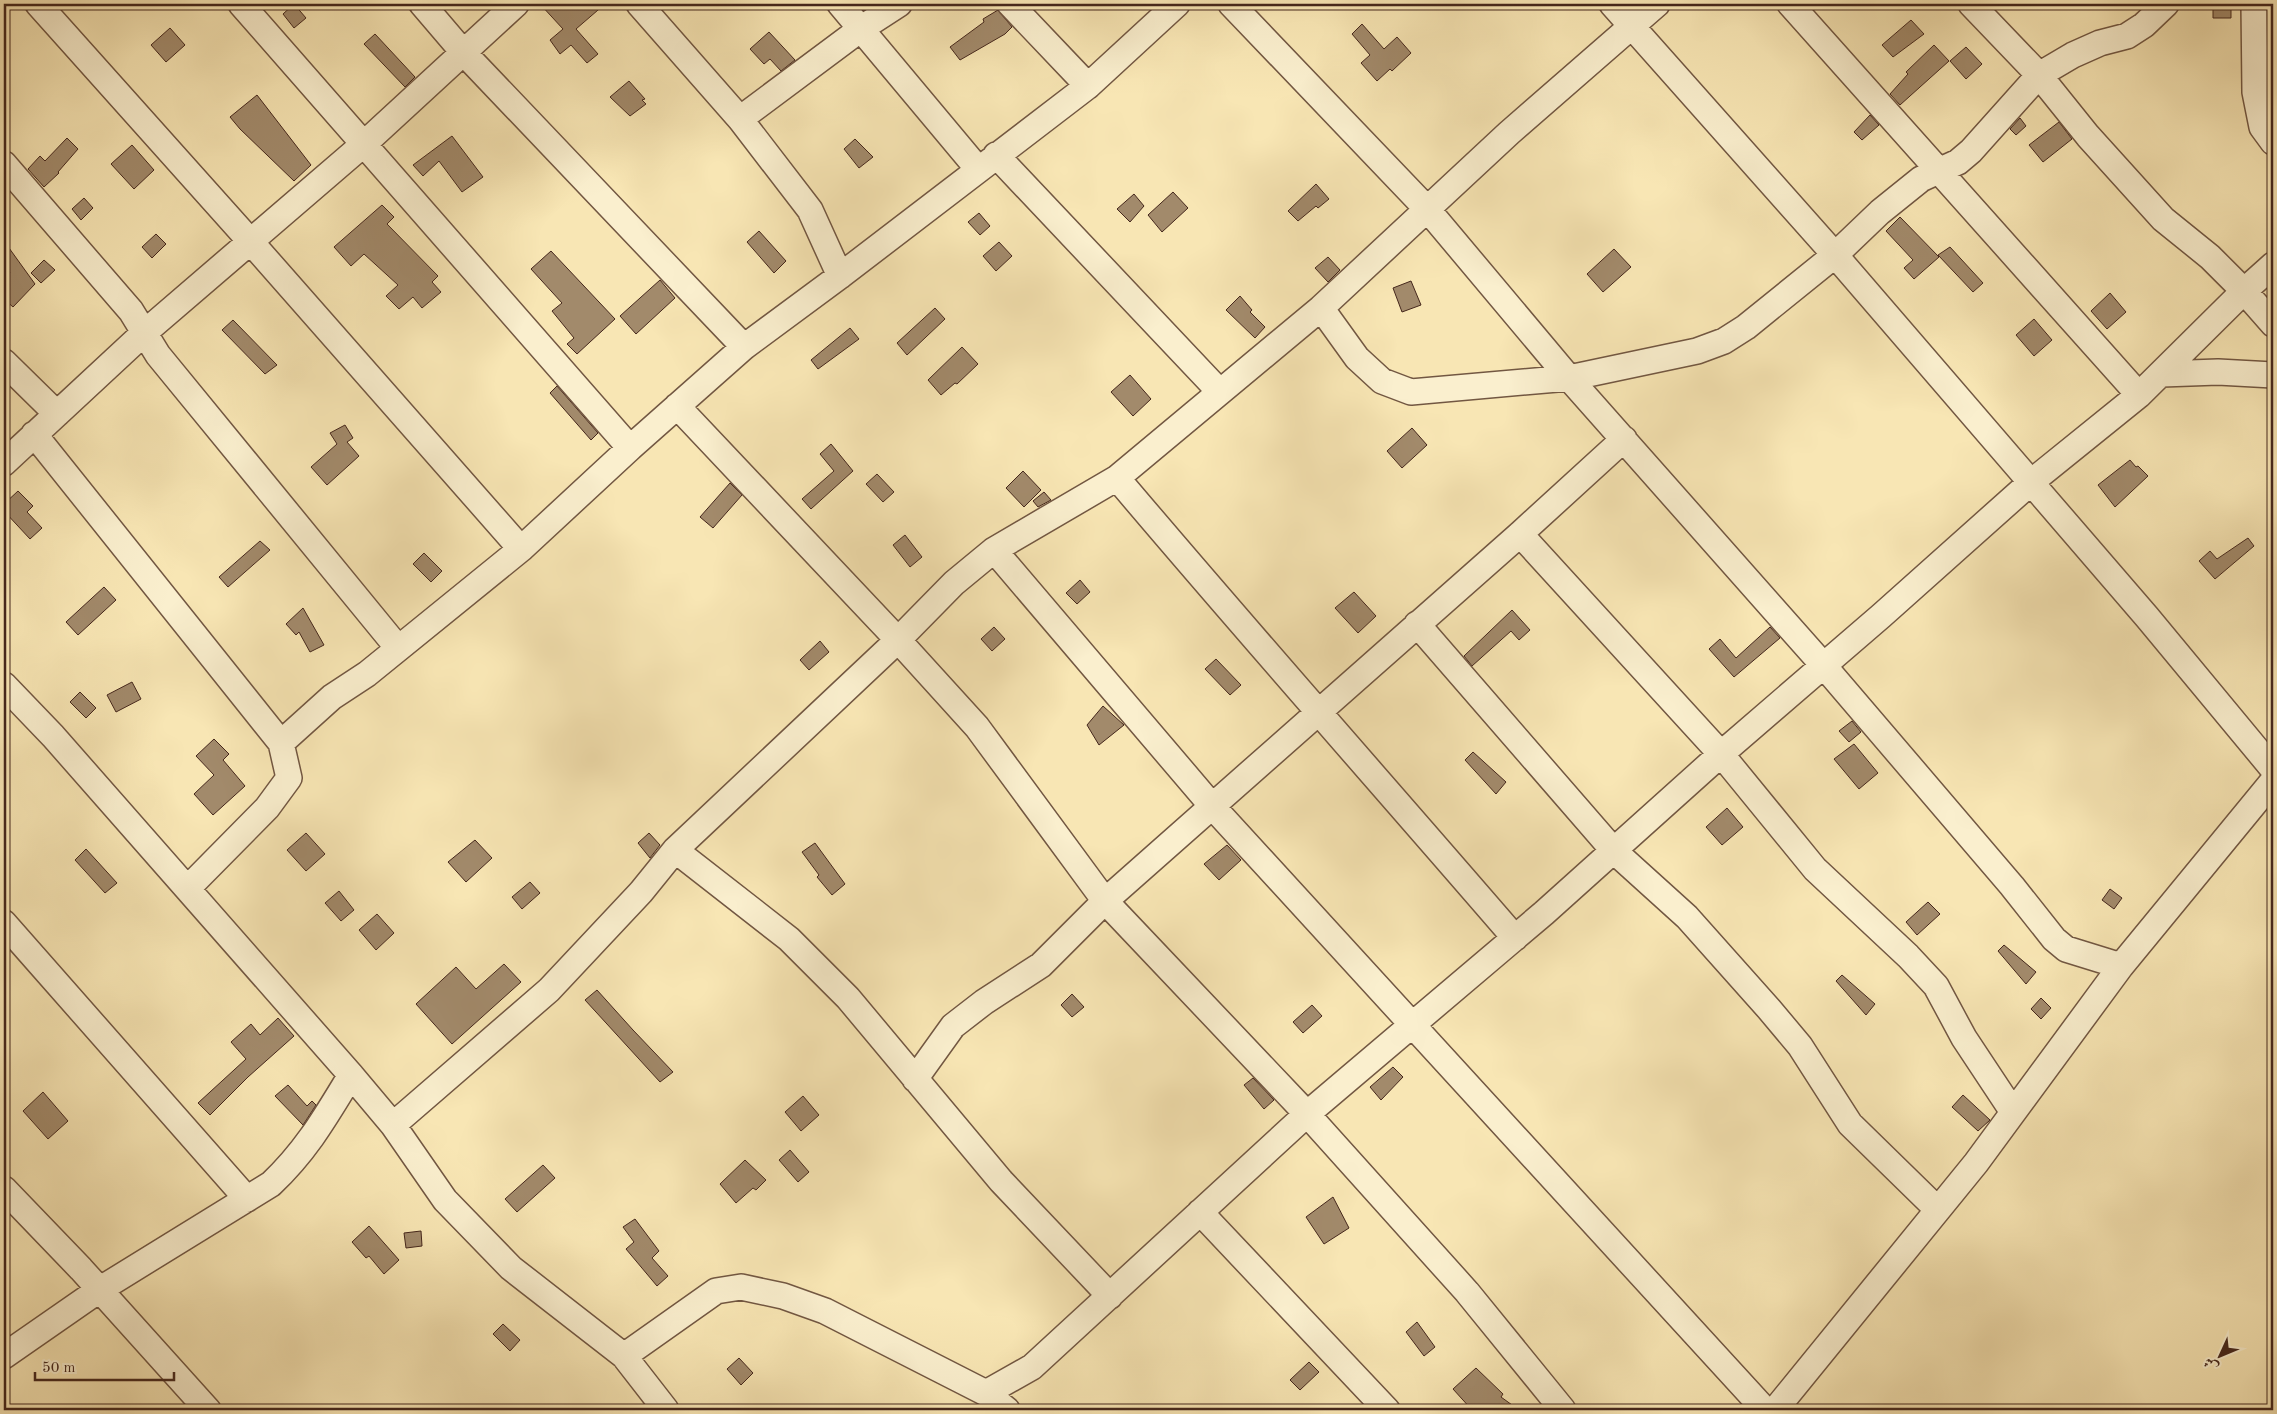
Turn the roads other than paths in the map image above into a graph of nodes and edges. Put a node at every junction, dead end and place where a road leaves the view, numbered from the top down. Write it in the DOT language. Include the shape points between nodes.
graph roads {
  1 [pos="38,4"];
  2 [pos="241,4"];
  3 [pos="422,4"];
  4 [pos="516,4"];
  5 [pos="639,4"];
  6 [pos="840,4"];
  7 [pos="899,4"];
  8 [pos="1010,4"];
  9 [pos="1176,4"];
  10 [pos="1231,4"];
  11 [pos="1612,4"];
  12 [pos="1657,4"];
  13 [pos="1790,4"];
  14 [pos="1971,4"];
  15 [pos="2166,4"];
  16 [pos="2254,4"];
  17 [pos="2144,14"];
  18 [pos="1631,26"];
  19 [pos="862,28"];
  20 [pos="463,52"];
  21 [pos="2039,75"];
  22 [pos="1088,86"];
  23 [pos="740,119"];
  24 [pos="2273,142"];
  25 [pos="365,143"];
  26 [pos="987,162"];
  27 [pos="4,164"];
  28 [pos="1938,172"];
  29 [pos="1428,210"];
  30 [pos="250,241"];
  31 [pos="1835,255"];
  32 [pos="2273,265"];
  33 [pos="840,276"];
  34 [pos="2244,290"];
  35 [pos="1321,308"];
  36 [pos="2273,324"];
  37 [pos="144,333"];
  38 [pos="744,347"];
  39 [pos="4,362"];
  40 [pos="2162,374"];
  41 [pos="2273,375"];
  42 [pos="1569,378"];
  43 [pos="1220,392"];
  44 [pos="2139,395"];
  45 [pos="677,406"];
  46 [pos="57,414"];
  47 [pos="34,434"];
  48 [pos="1624,439"];
  49 [pos="630,448"];
  50 [pos="4,463"];
  51 [pos="1117,478"];
  52 [pos="2030,483"];
  53 [pos="1520,534"];
  54 [pos="521,549"];
  55 [pos="994,550"];
  56 [pos="1417,624"];
  57 [pos="898,640"];
  58 [pos="398,648"];
  59 [pos="1824,666"];
  60 [pos="4,685"];
  61 [pos="1318,710"];
  62 [pos="281,743"];
  63 [pos="1721,754"];
  64 [pos="2273,769"];
  65 [pos="2273,781"];
  66 [pos="1212,806"];
  67 [pos="675,850"];
  68 [pos="1614,851"];
  69 [pos="188,888"];
  70 [pos="1105,901"];
  71 [pos="4,923"];
  72 [pos="1515,938"];
  73 [pos="2121,966"];
  74 [pos="1414,1024"];
  75 [pos="351,1075"];
  76 [pos="915,1079"];
  77 [pos="2013,1112"];
  78 [pos="1307,1114"];
  79 [pos="394,1125"];
  80 [pos="4,1189"];
  81 [pos="247,1200"];
  82 [pos="1937,1209"];
  83 [pos="1200,1212"];
  84 [pos="99,1290"];
  85 [pos="1110,1296"];
  86 [pos="4,1356"];
  87 [pos="624,1356"];
  88 [pos="986,1393"];
  89 [pos="208,1410"];
  90 [pos="666,1410"];
  91 [pos="1007,1410"];
  92 [pos="1387,1410"];
  93 [pos="1563,1410"];
  94 [pos="1765,1410"];
  95 [pos="1775,1410"];
  1 -- 30 [label="street"];
  2 -- 25 [label="street"];
  3 -- 20 [label="street"];
  4 -- 20 [label="street"];
  5 -- 23 [label="street"];
  6 -- 19 [label="street"];
  7 -- 19 [label="street"];
  8 -- 22 [label="street"];
  9 -- 22 [label="street"];
  10 -- 29 [label="street"];
  11 -- 18 [label="street"];
  12 -- 18 [label="street"];
  13 -- 28 [label="street"];
  14 -- 21 [label="street"];
  15 -- 17 [label="street"];
  16 -- 24 [label="street" via="2255,92 2262,127"];
  17 -- 21 [label="street" via="2127,36 2100,42"];
  18 -- 29 [label="street" via="1509,133"];
  18 -- 31 [label="street"];
  19 -- 23 [label="street"];
  19 -- 26 [label="street"];
  20 -- 25 [label="street"];
  20 -- 38 [label="street"];
  21 -- 28 [label="street" via="1970,151 1958,162"];
  21 -- 34 [label="street" via="2088,136 2163,219"];
  22 -- 26 [label="street"];
  23 -- 33 [label="street" via="810,210"];
  25 -- 30 [label="street"];
  25 -- 49 [label="street"];
  26 -- 33 [label="street"];
  26 -- 43 [label="street"];
  27 -- 37 [label="street" via="131,312"];
  28 -- 31 [label="street" via="1921,179 1880,212"];
  28 -- 44 [label="street"];
  29 -- 35 [label="street"];
  29 -- 42 [label="street"];
  30 -- 37 [label="street"];
  30 -- 54 [label="street"];
  31 -- 42 [label="street" via="1724,341 1697,351"];
  31 -- 52 [label="street"];
  32 -- 34 [label="street"];
  33 -- 38 [label="street"];
  34 -- 36 [label="street"];
  34 -- 40 [label="street"];
  35 -- 42 [label="street" via="1357,358 1382,381 1410,392"];
  35 -- 43 [label="street"];
  37 -- 46 [label="street"];
  37 -- 58 [label="street" via="164,363"];
  38 -- 45 [label="street"];
  39 -- 46 [label="street"];
  40 -- 41 [label="street" via="2218,372"];
  40 -- 44 [label="street"];
  42 -- 48 [label="street"];
  43 -- 51 [label="street"];
  44 -- 52 [label="street"];
  45 -- 49 [label="street"];
  45 -- 57 [label="street"];
  46 -- 47 [label="street"];
  47 -- 50 [label="street"];
  47 -- 62 [label="street"];
  48 -- 53 [label="street"];
  48 -- 59 [label="street"];
  49 -- 54 [label="street"];
  51 -- 55 [label="street"];
  51 -- 61 [label="street" via="1244,629"];
  52 -- 59 [label="street"];
  52 -- 64 [label="street"];
  53 -- 56 [label="street"];
  53 -- 63 [label="street"];
  54 -- 58 [label="street"];
  55 -- 57 [label="street" via="954,583"];
  55 -- 66 [label="street"];
  56 -- 61 [label="street"];
  56 -- 68 [label="street"];
  57 -- 67 [label="street"];
  57 -- 70 [label="street" via="977,728"];
  58 -- 62 [label="street" via="367,674 332,696"];
  59 -- 63 [label="street"];
  59 -- 73 [label="street" via="2012,886 2054,940 2066,949"];
  60 -- 69 [label="street" via="54,736"];
  61 -- 66 [label="street"];
  61 -- 72 [label="street"];
  62 -- 69 [label="street" via="288,778 268,808"];
  63 -- 68 [label="street"];
  63 -- 77 [label="street" via="1815,869 1936,986 1964,1038"];
  65 -- 73 [label="street"];
  66 -- 70 [label="street"];
  66 -- 74 [label="street"];
  67 -- 76 [label="street" via="789,940 848,998"];
  67 -- 79 [label="street" via="549,990"];
  68 -- 72 [label="street"];
  68 -- 82 [label="street" via="1687,917 1800,1046 1850,1124"];
  69 -- 75 [label="street"];
  70 -- 76 [label="street" via="1041,965 953,1026"];
  70 -- 78 [label="street"];
  71 -- 81 [label="street"];
  72 -- 74 [label="street"];
  73 -- 77 [label="street"];
  74 -- 78 [label="street"];
  74 -- 94 [label="street"];
  75 -- 79 [label="street"];
  75 -- 81 [label="street" via="295,1162 272,1184"];
  76 -- 85 [label="street" via="1000,1181"];
  77 -- 82 [label="street"];
  78 -- 83 [label="street"];
  78 -- 93 [label="street" via="1467,1292"];
  79 -- 87 [label="street" via="446,1200 511,1268"];
  80 -- 84 [label="street"];
  81 -- 84 [label="street"];
  82 -- 95 [label="street"];
  83 -- 85 [label="street"];
  83 -- 92 [label="street"];
  84 -- 86 [label="street"];
  84 -- 89 [label="street"];
  85 -- 88 [label="street" via="1032,1366"];
  87 -- 88 [label="street" via="716,1291 741,1287 783,1296 825,1311"];
  87 -- 90 [label="street"];
  88 -- 91 [label="street"];
}
